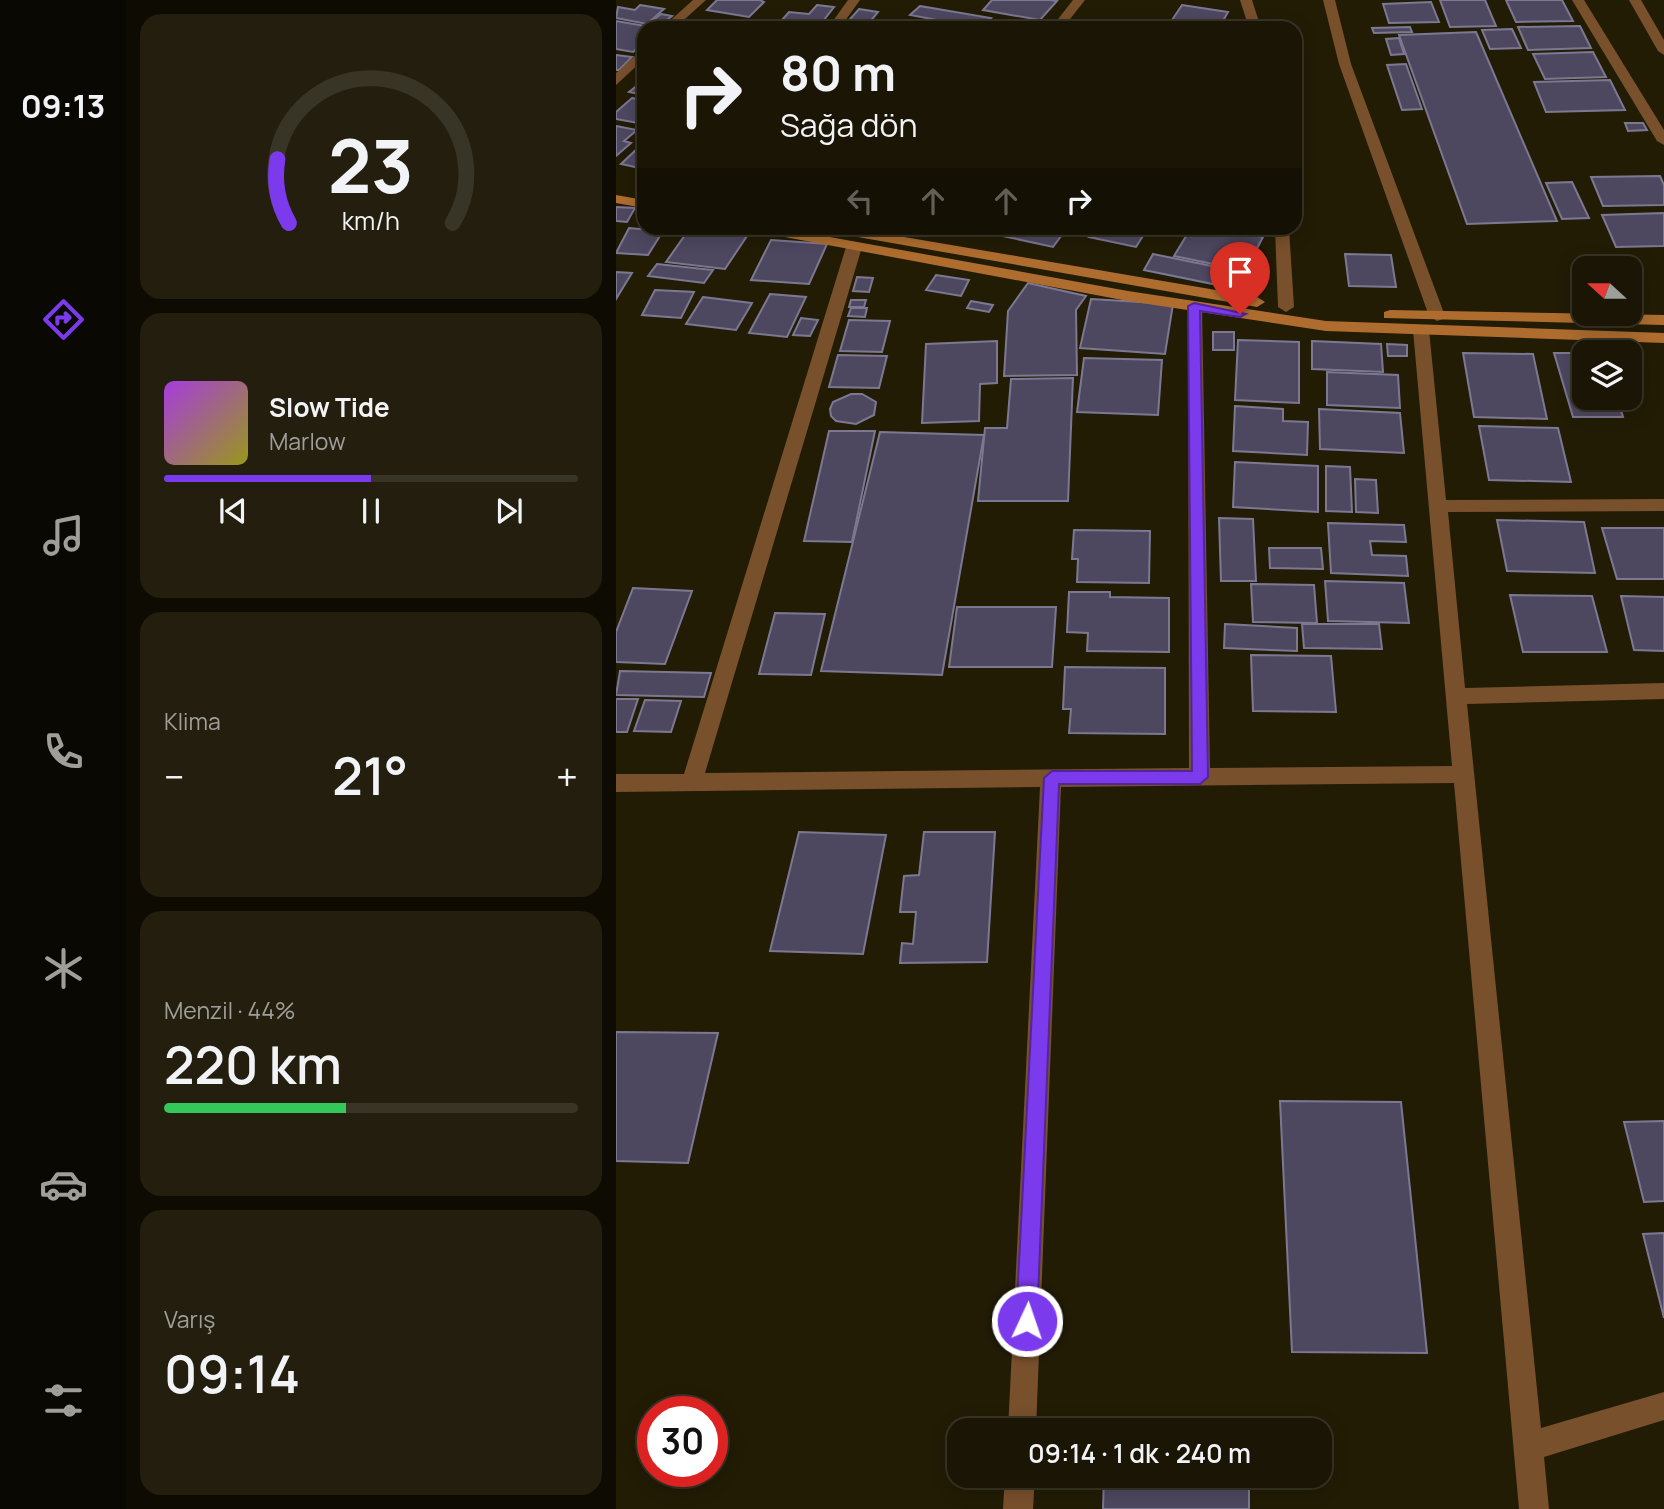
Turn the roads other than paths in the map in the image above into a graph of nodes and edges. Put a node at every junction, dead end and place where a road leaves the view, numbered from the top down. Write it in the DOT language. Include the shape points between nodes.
graph roads {
  1 [pos="700,0"];
  2 [pos="854,0"];
  3 [pos="1079,0"];
  4 [pos="1247,0"];
  5 [pos="1329,0"];
  6 [pos="1578,0"];
  7 [pos="1635,0"];
  8 [pos="676,21"];
  9 [pos="839,21"];
  10 [pos="1062,21"];
  11 [pos="1253,21"];
  12 [pos="1664,51"];
  13 [pos="637,59"];
  14 [pos="616,81"];
  15 [pos="1664,141"];
  16 [pos="616,189"];
  17 [pos="637,193"];
  18 [pos="616,199"];
  19 [pos="637,203"];
  20 [pos="793,235"];
  21 [pos="906,235"];
  22 [pos="1282,235"];
  23 [pos="854,247"];
  24 [pos="1194,306"];
  25 [pos="1286,307"];
  26 [pos="1437,316"];
  27 [pos="1664,320"];
  28 [pos="1421,330"];
  29 [pos="1664,338"];
  30 [pos="1664,505"];
  31 [pos="1437,506"];
  32 [pos="1664,691"];
  33 [pos="1454,696"];
  34 [pos="1461,774"];
  35 [pos="1200,777"];
  36 [pos="1052,778"];
  37 [pos="692,781"];
  38 [pos="616,783"];
  39 [pos="1664,1406"];
  40 [pos="1023,1418"];
  41 [pos="1527,1447"];
  42 [pos="1019,1488"];
  43 [pos="1018,1509"];
  44 [pos="1534,1509"];
  1 -- 8 [label="street"];
  2 -- 9 [label="street"];
  3 -- 10 [label="street"];
  4 -- 11 [label="street"];
  5 -- 26 [label="street" via="1345,64"];
  6 -- 15 [label="street"];
  7 -- 12 [label="street"];
  13 -- 14 [label="street"];
  16 -- 17 [label="street"];
  18 -- 19 [label="street"];
  20 -- 23 [label="street"];
  21 -- 25 [label="street"];
  22 -- 25 [label="street"];
  23 -- 24 [label="street"];
  23 -- 37 [label="street"];
  24 -- 28 [label="street" via="1326,327"];
  24 -- 35 [label="street"];
  25 -- 26 [label="street"];
  26 -- 27 [label="street"];
  28 -- 29 [label="street"];
  28 -- 31 [label="street"];
  30 -- 31 [label="street"];
  31 -- 33 [label="street"];
  32 -- 33 [label="street"];
  33 -- 34 [label="street"];
  34 -- 35 [label="street"];
  34 -- 41 [label="street"];
  35 -- 36 [label="street"];
  36 -- 37 [label="street"];
  36 -- 40 [label="street"];
  37 -- 38 [label="street"];
  39 -- 41 [label="street"];
  41 -- 44 [label="street"];
  42 -- 43 [label="street"];
}
